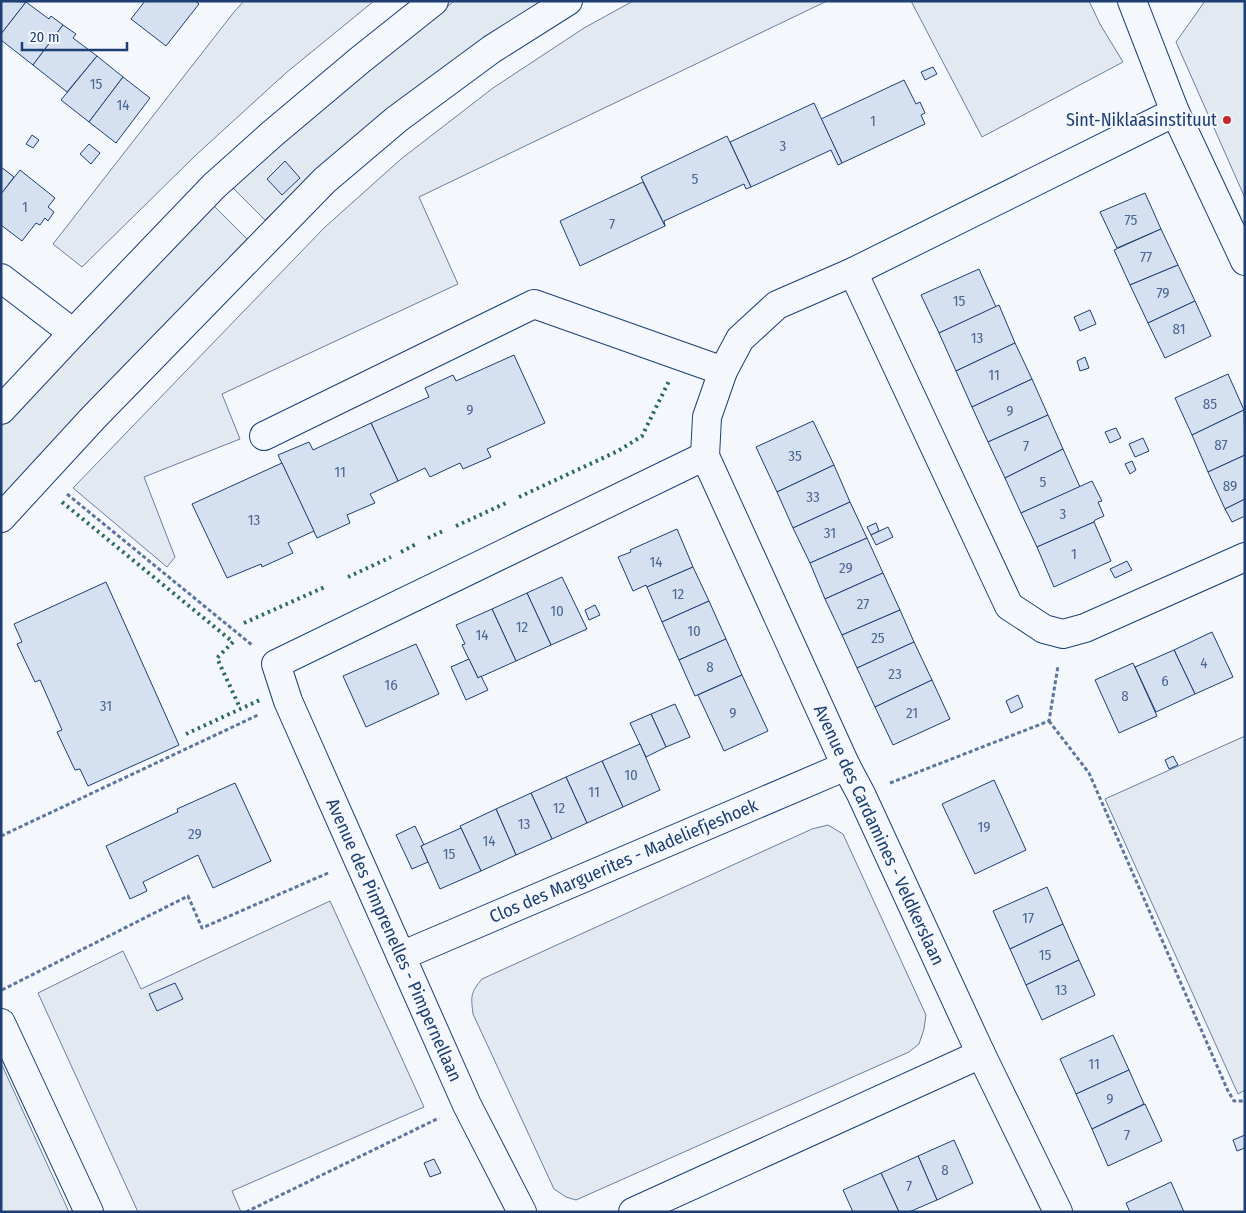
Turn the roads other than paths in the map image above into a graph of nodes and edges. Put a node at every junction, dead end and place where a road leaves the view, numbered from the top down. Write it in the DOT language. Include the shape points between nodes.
graph roads {
  1 [pos="434,1"];
  2 [pos="568,1"];
  3 [pos="1132,1"];
  4 [pos="1175,112"];
  5 [pos="1245,261"];
  6 [pos="853,272"];
  7 [pos="1,278"];
  8 [pos="73,333"];
  9 [pos="722,371"];
  10 [pos="1,410"];
  11 [pos="264,436"];
  12 [pos="705,456"];
  13 [pos="1,518"];
  14 [pos="1245,557"];
  15 [pos="846,766"];
  16 [pos="401,956"];
  17 [pos="1,1023"];
  18 [pos="981,1054"];
  19 [pos="89,1212"];
  20 [pos="522,1212"];
  21 [pos="633,1212"];
  22 [pos="1058,1212"];
  1 -- 8 [label="street" via="214,186"];
  2 -- 13 [label="street" via="484,54 325,180"];
  3 -- 4 [label="street"];
  4 -- 5 [label="street"];
  4 -- 6 [label="street"];
  6 -- 9 [label="street" via="776,305 740,339"];
  6 -- 14 [label="street" via="1009,606 1044,629 1063,634 1085,628"];
  7 -- 8 [label="street"];
  8 -- 10 [label="street"];
  9 -- 11 [label="street" via="534,304"];
  9 -- 12 [label="street" via="707,417"];
  12 -- 15 [label="street, Avenue des Cardamines - Veldkerslaan"];
  12 -- 16 [label="street, Avenue des Pimprenelles - Pimpernellaan" via="276,664 288,700"];
  15 -- 16 [label="street, Clos des Marguerites - Madeliefjeshoek"];
  15 -- 18 [label="street, Avenue des Cardamines - Veldkerslaan"];
  16 -- 20 [label="street, Avenue des Pimprenelles - Pimpernellaan" via="467,1105"];
  17 -- 19 [label="street"];
  18 -- 21 [label="street"];
  18 -- 22 [label="street, Avenue des Cardamines - Veldkerslaan"];
}
